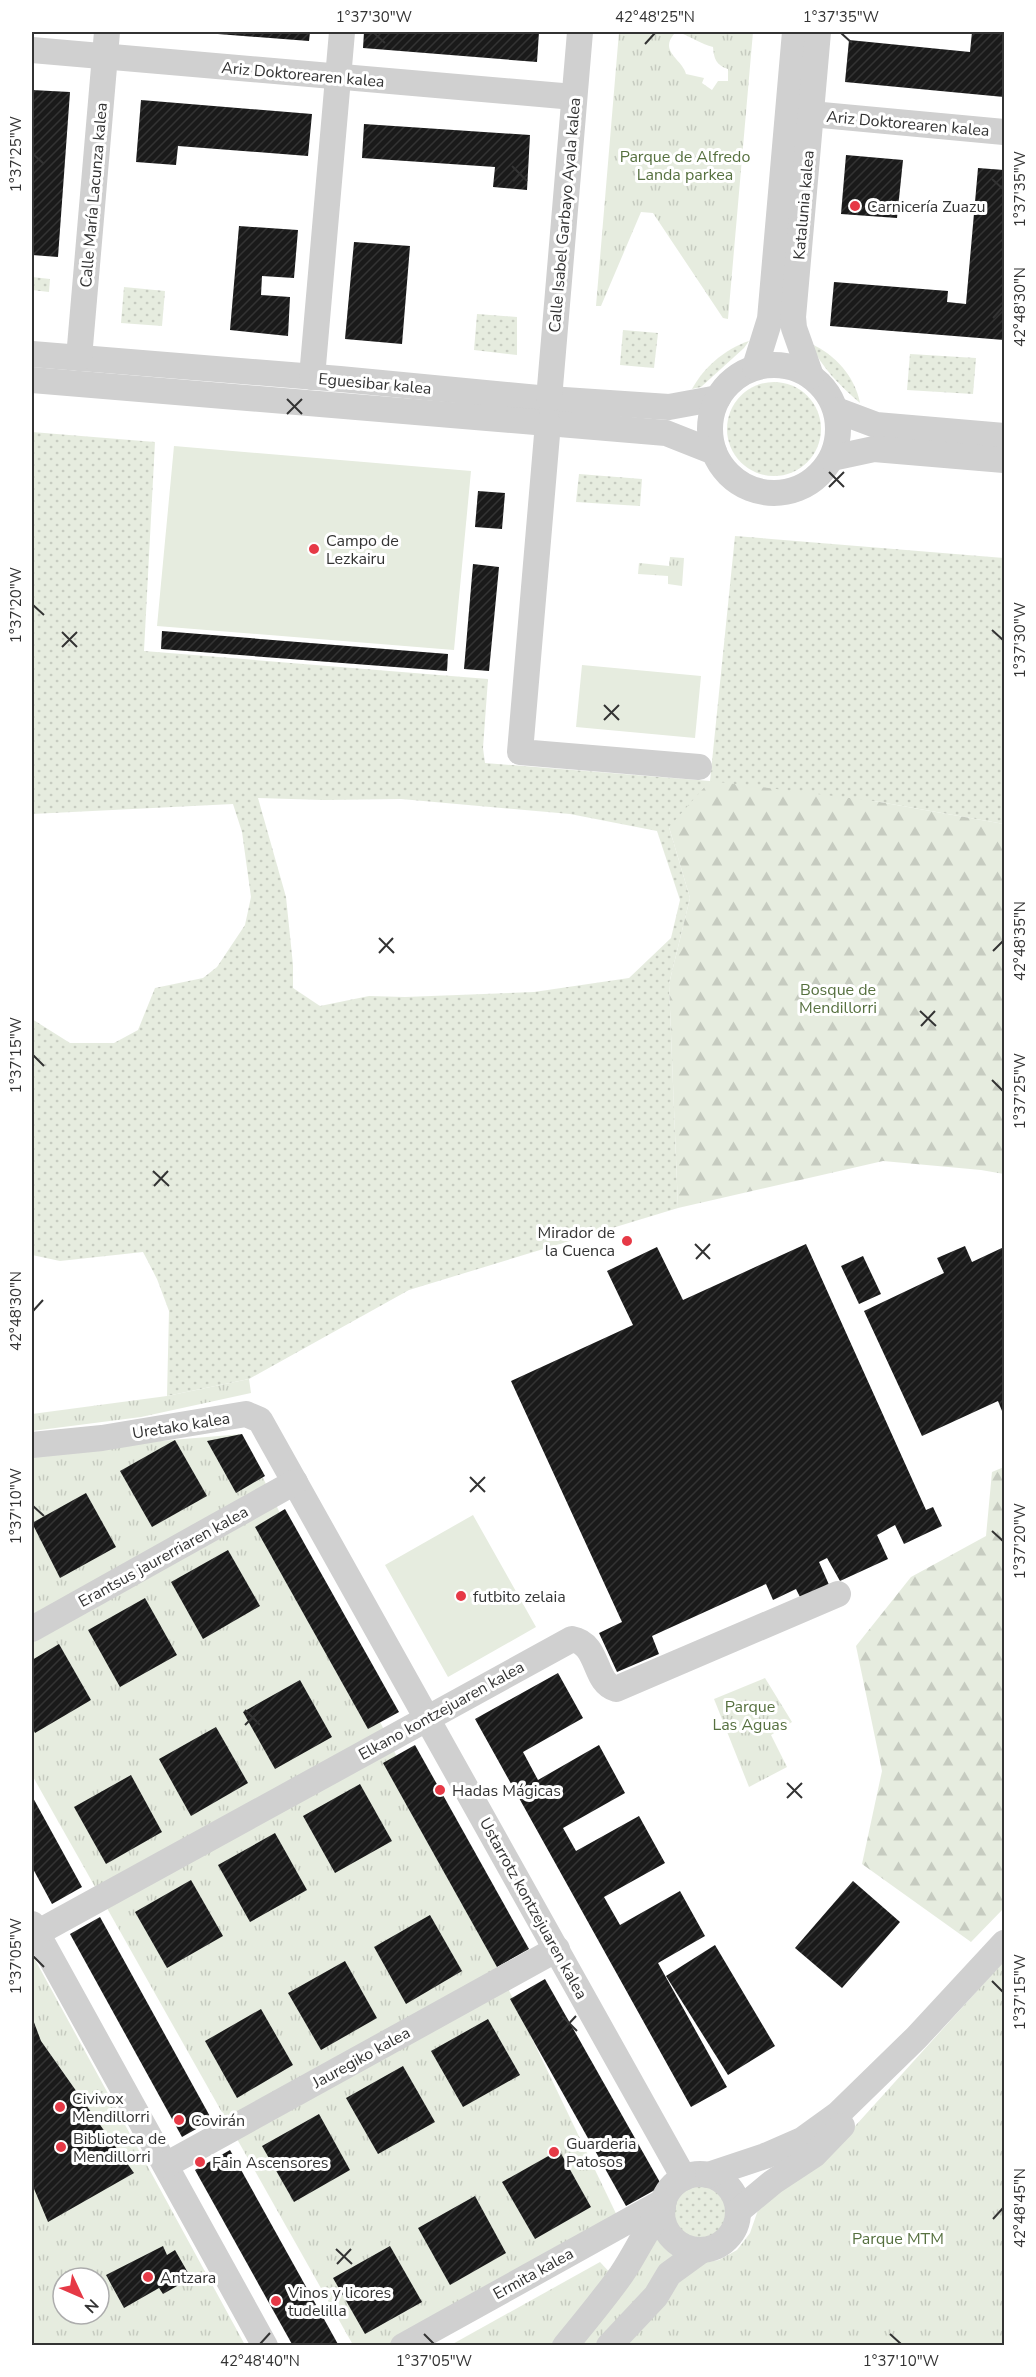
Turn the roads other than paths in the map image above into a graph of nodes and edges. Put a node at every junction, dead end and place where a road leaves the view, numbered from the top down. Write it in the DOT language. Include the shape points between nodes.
graph roads {
  1 [pos="342,32"];
  2 [pos="580,32"];
  3 [pos="795,32"];
  4 [pos="818,32"];
  5 [pos="106,44"];
  6 [pos="32,50"];
  7 [pos="338,78"];
  8 [pos="574,98"];
  9 [pos="810,114"];
  10 [pos="1005,132"];
  11 [pos="32,354"];
  12 [pos="79,358"];
  13 [pos="755,367"];
  14 [pos="811,376"];
  15 [pos="312,377"];
  16 [pos="32,380"];
  17 [pos="718,398"];
  18 [pos="836,410"];
  19 [pos="548,411"];
  20 [pos="1005,436"];
  21 [pos="714,453"];
  22 [pos="832,458"];
  23 [pos="1005,460"];
  24 [pos="699,767"];
  25 [pos="32,1444"];
  26 [pos="295,1482"];
  27 [pos="838,1594"];
  28 [pos="32,1629"];
  29 [pos="427,1718"];
  30 [pos="34,1929"];
  31 [pos="1005,1943"];
  32 [pos="557,1949"];
  33 [pos="916,2038"];
  34 [pos="166,2165"];
  35 [pos="696,2176"];
  36 [pos="663,2204"];
  37 [pos="738,2211"];
  38 [pos="702,2250"];
  39 [pos="265,2346"];
  40 [pos="403,2346"];
  41 [pos="565,2346"];
  42 [pos="609,2346"];
  1 -- 7 [label="street"];
  2 -- 8 [label="street, Calle Isabel Garbayo Ayala kalea"];
  3 -- 13 [label="street, Katalunia kalea" via="770,319"];
  4 -- 9 [label="street, Katalunia kalea"];
  5 -- 6 [label="street, Ariz Doktorearen kalea"];
  5 -- 7 [label="street, Ariz Doktorearen kalea"];
  5 -- 12 [label="street, Calle María Lacunza kalea"];
  7 -- 8 [label="street, Ariz Doktorearen kalea"];
  7 -- 15 [label="street"];
  8 -- 19 [label="street, Calle Isabel Garbayo Ayala kalea"];
  9 -- 10 [label="street, Ariz Doktorearen kalea"];
  9 -- 14 [label="street, Katalunia kalea" via="794,327"];
  11 -- 12 [label="street, Eguesibar kalea"];
  12 -- 15 [label="street, Eguesibar kalea"];
  13 -- 14 [label="street" via="774,364"];
  13 -- 17 [label="street" via="740,374"];
  14 -- 18 [label="street" via="826,391"];
  15 -- 19 [label="street, Eguesibar kalea"];
  16 -- 19 [label="street, Eguesibar kalea"];
  17 -- 19 [label="street, Eguesibar kalea" via="669,407"];
  17 -- 21 [label="street" via="711,415"];
  18 -- 20 [label="street" via="876,425"];
  18 -- 22 [label="street" via="838,442"];
  19 -- 21 [label="street, Eguesibar kalea" via="666,433"];
  19 -- 24 [label="street, Calle Isabel Garbayo Ayala kalea" via="520,752"];
  21 -- 22 [label="street" via="725,471 741,485 782,494 820,475"];
  22 -- 23 [label="street" via="874,449"];
  25 -- 26 [label="street, Uretako kalea" via="102,1438 246,1414 260,1420"];
  26 -- 28 [label="street, Erantsus jaurerriaren kalea"];
  26 -- 29 [label="street, Ustarrotz kontzejuaren kalea"];
  27 -- 29 [label="street, Elkano kontzejuaren kalea" via="616,1689 607,1684 588,1647 581,1640 572,1639"];
  29 -- 30 [label="street, Elkano kontzejuaren kalea"];
  29 -- 32 [label="street, Ustarrotz kontzejuaren kalea"];
  30 -- 34 [label="street"];
  31 -- 33 [label="street"];
  32 -- 34 [label="street, Jauregiko kalea"];
  32 -- 35 [label="street, Ustarrotz kontzejuaren kalea"];
  33 -- 35 [label="street" via="838,2114 802,2140 765,2156"];
  33 -- 37 [label="street" via="886,2080 814,2155 773,2181"];
  34 -- 39 [label="street"];
  35 -- 36 [label="street" via="669,2192"];
  35 -- 37 [label="street" via="720,2179 736,2198"];
  36 -- 38 [label="street" via="663,2219 674,2239 683,2246"];
  36 -- 40 [label="street, Ermita kalea"];
  36 -- 41 [label="street" via="622,2274"];
  37 -- 38 [label="street" via="737,2222 725,2240"];
  38 -- 42 [label="street" via="669,2274 656,2296"];
}
